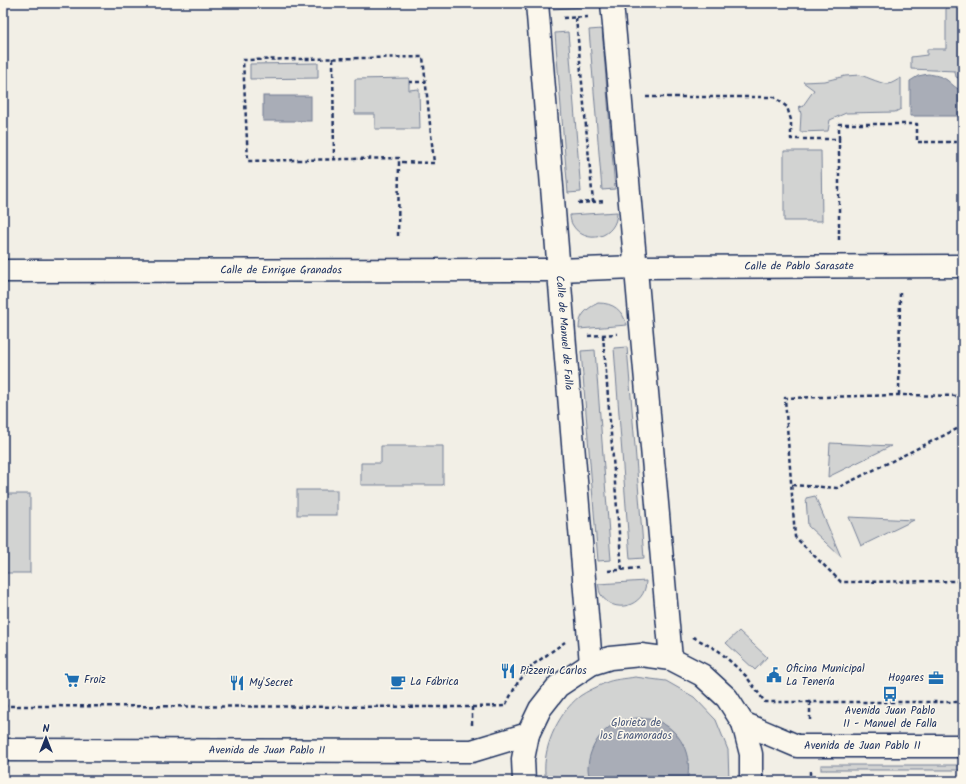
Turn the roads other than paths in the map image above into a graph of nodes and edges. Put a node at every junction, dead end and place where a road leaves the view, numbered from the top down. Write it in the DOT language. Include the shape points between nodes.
graph roads {
  1 [pos="613,9"];
  2 [pos="538,11"];
  3 [pos="963,266"];
  4 [pos="635,267"];
  5 [pos="559,270"];
  6 [pos="3,271"];
  7 [pos="671,659"];
  8 [pos="591,664"];
  9 [pos="743,724"];
  10 [pos="528,734"];
  11 [pos="963,746"];
  12 [pos="3,750"];
  13 [pos="524,781"];
  14 [pos="751,781"];
  1 -- 4 [label="street"];
  2 -- 5 [label="street, Calle de Manuel de Falla"];
  3 -- 4 [label="street, Calle de Pablo Sarasate"];
  4 -- 5 [label="street, Calle de Pablo Sarasate"];
  4 -- 7 [label="street"];
  5 -- 6 [label="street, Calle de Enrique Granados"];
  5 -- 8 [label="street, Calle de Manuel de Falla"];
  7 -- 8 [label="street" via="641,655 610,658"];
  7 -- 9 [label="street" via="702,674 727,698"];
  8 -- 10 [label="street" via="558,686 540,709"];
  9 -- 11 [label="street, Avenida de Juan Pablo II" via="796,746"];
  9 -- 14 [label="street" via="751,754"];
  10 -- 12 [label="street, Avenida de Juan Pablo II" via="472,751"];
  10 -- 13 [label="street" via="523,759"];
}
